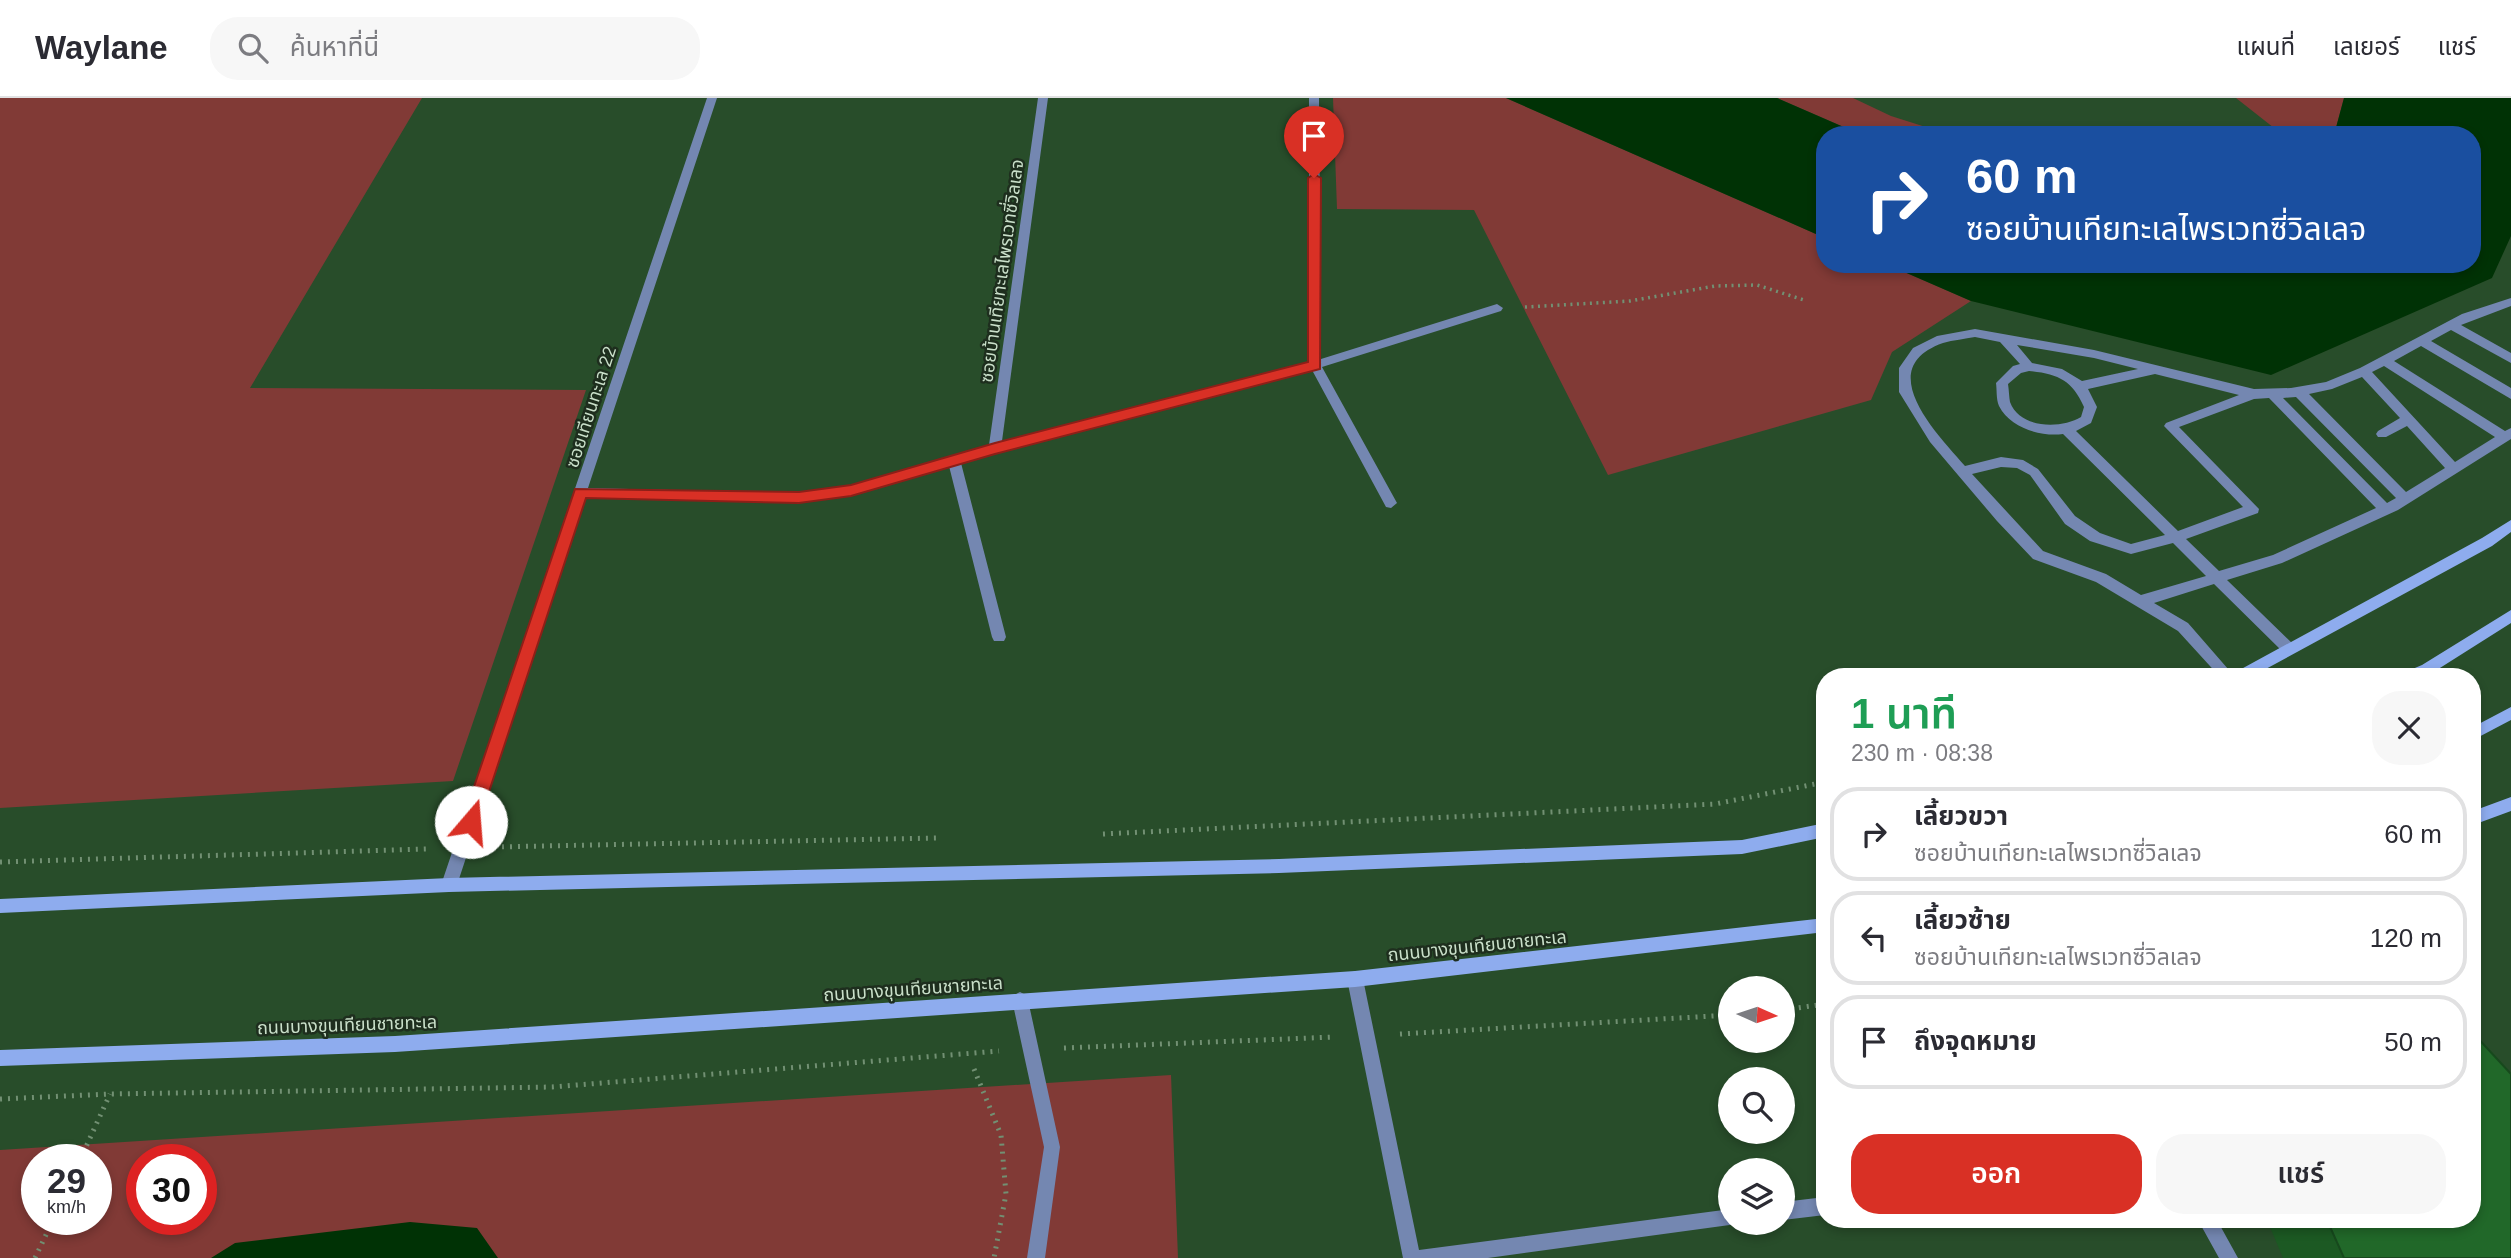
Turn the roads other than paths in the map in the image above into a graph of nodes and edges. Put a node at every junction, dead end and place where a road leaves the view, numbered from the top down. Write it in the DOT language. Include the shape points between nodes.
graph roads {
  1 [pos="712,98"];
  2 [pos="1043,98"];
  3 [pos="1314,98"];
  4 [pos="2511,302"];
  5 [pos="1497,308"];
  6 [pos="2452,325"];
  7 [pos="2004,338"];
  8 [pos="2422,341"];
  9 [pos="2511,359"];
  10 [pos="2385,360"];
  11 [pos="1315,365"];
  12 [pos="2029,367"];
  13 [pos="2154,370"];
  14 [pos="2364,371"];
  15 [pos="2080,387"];
  16 [pos="2298,391"];
  17 [pos="2270,393"];
  18 [pos="2254,394"];
  19 [pos="2511,394"];
  20 [pos="2408,419"];
  21 [pos="2068,431"];
  22 [pos="2382,434"];
  23 [pos="2508,435"];
  24 [pos="995,448"];
  25 [pos="954,460"];
  26 [pos="2454,469"];
  27 [pos="1962,471"];
  28 [pos="581,493"];
  29 [pos="2405,499"];
  30 [pos="1391,503"];
  31 [pos="2385,509"];
  32 [pos="2511,525"];
  33 [pos="2174,538"];
  34 [pos="2214,578"];
  35 [pos="2141,601"];
  36 [pos="2511,615"];
  37 [pos="999,637"];
  38 [pos="2288,649"];
  39 [pos="2220,668"];
  40 [pos="2255,668"];
  41 [pos="2429,668"];
  42 [pos="2505,717"];
  43 [pos="2481,730"];
  44 [pos="2511,804"];
  45 [pos="2481,815"];
  46 [pos="1816,832"];
  47 [pos="449,885"];
  48 [pos="0,906"];
  49 [pos="1816,926"];
  50 [pos="1355,978"];
  51 [pos="1020,1000"];
  52 [pos="0,1058"];
  53 [pos="1816,1207"];
  54 [pos="1795,1210"];
  55 [pos="1718,1220"];
  56 [pos="2214,1228"];
  57 [pos="1036,1258"];
  58 [pos="1412,1258"];
  59 [pos="1420,1258"];
  60 [pos="2229,1258"];
  1 -- 28 [label="street, ซอยเทียนทะเล 22"];
  2 -- 24 [label="street, ซอยบ้านเทียทะเลไพรเวทซี่วิลเลจ"];
  3 -- 11 [label="street"];
  4 -- 6 [label="street"];
  5 -- 11 [label="street"];
  6 -- 8 [label="street"];
  6 -- 9 [label="street"];
  7 -- 12 [label="street"];
  7 -- 13 [label="street"];
  7 -- 27 [label="street" via="1975,333 1941,339 1917,351 1905,368 1905,392 1934,439"];
  8 -- 10 [label="street"];
  8 -- 19 [label="street"];
  10 -- 14 [label="street"];
  10 -- 23 [label="street"];
  11 -- 24 [label="street"];
  11 -- 30 [label="street"];
  12 -- 15 [label="street" via="2057,371"];
  12 -- 21 [label="street" via="2017,369 2002,383 2010,412 2022,422 2053,432"];
  13 -- 15 [label="street"];
  13 -- 18 [label="street"];
  14 -- 16 [label="street" via="2328,386"];
  14 -- 20 [label="street"];
  15 -- 21 [label="street" via="2091,409 2088,419"];
  16 -- 17 [label="street"];
  16 -- 29 [label="street"];
  17 -- 18 [label="street"];
  17 -- 31 [label="street"];
  18 -- 33 [label="street" via="2170,426 2253,509"];
  20 -- 22 [label="street"];
  20 -- 26 [label="street"];
  21 -- 33 [label="street"];
  23 -- 26 [label="street"];
  24 -- 25 [label="street"];
  25 -- 28 [label="street" via="851,491 799,498"];
  25 -- 37 [label="street"];
  26 -- 29 [label="street"];
  27 -- 33 [label="street" via="2001,461 2019,463 2034,472 2070,520 2095,537 2131,549"];
  27 -- 35 [label="street" via="2038,555 2101,578"];
  28 -- 47 [label="street, ซอยเทียนทะเล 22"];
  29 -- 31 [label="street"];
  31 -- 34 [label="street" via="2277,559"];
  32 -- 38 [label="main road"];
  33 -- 34 [label="street"];
  34 -- 35 [label="street"];
  34 -- 38 [label="street"];
  35 -- 39 [label="street" via="2183,627"];
  36 -- 41 [label="main road"];
  38 -- 40 [label="main road"];
  42 -- 43 [label="main road"];
  44 -- 45 [label="main road"];
  46 -- 47 [label="main road" via="1742,847 1293,866"];
  47 -- 48 [label="main road"];
  49 -- 50 [label="main road, ถนนบางขุนเทียนชายทะเล"];
  50 -- 51 [label="main road, ถนนบางขุนเทียนชายทะเล"];
  50 -- 58 [label="street"];
  51 -- 52 [label="main road, ถนนบางขุนเทียนชายทะเล" via="395,1044"];
  51 -- 57 [label="street" via="1052,1147"];
  53 -- 54 [label="street"];
  55 -- 59 [label="street"];
  56 -- 60 [label="street"];
}
